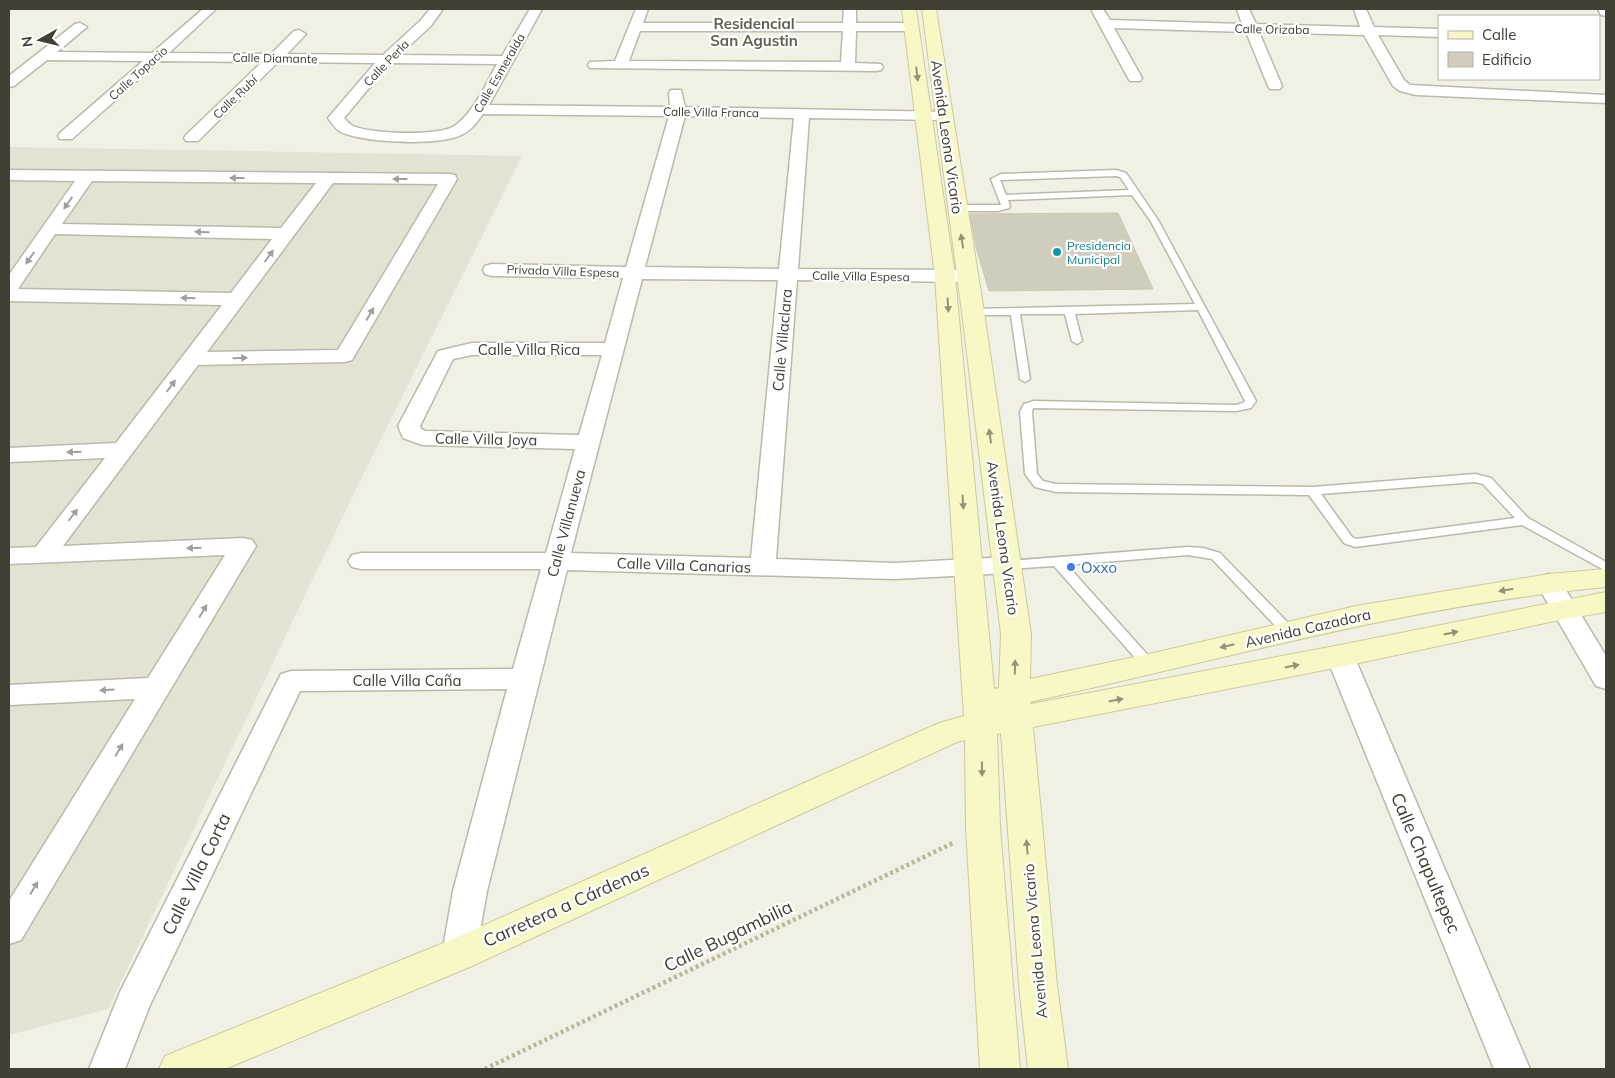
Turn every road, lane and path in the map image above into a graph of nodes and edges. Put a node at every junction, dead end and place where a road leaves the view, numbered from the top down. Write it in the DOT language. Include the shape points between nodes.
graph roads {
  1 [pos="210,9"];
  2 [pos="436,9"];
  3 [pos="536,9"];
  4 [pos="642,9"];
  5 [pos="850,9"];
  6 [pos="1097,9"];
  7 [pos="1243,9"];
  8 [pos="1360,9"];
  9 [pos="1604,9"];
  10 [pos="1606,12"];
  11 [pos="915,19"];
  12 [pos="1105,24"];
  13 [pos="80,26"];
  14 [pos="635,27"];
  15 [pos="849,28"];
  16 [pos="1251,29"];
  17 [pos="1368,30"];
  18 [pos="1438,33"];
  19 [pos="299,34"];
  20 [pos="44,56"];
  21 [pos="156,57"];
  22 [pos="274,58"];
  23 [pos="386,59"];
  24 [pos="507,60"];
  25 [pos="595,65"];
  26 [pos="620,65"];
  27 [pos="848,66"];
  28 [pos="876,67"];
  29 [pos="1135,78"];
  30 [pos="9,83"];
  31 [pos="1275,86"];
  32 [pos="1606,99"];
  33 [pos="677,102"];
  34 [pos="479,109"];
  35 [pos="802,113"];
  36 [pos="932,115"];
  37 [pos="455,133"];
  38 [pos="66,136"];
  39 [pos="192,138"];
  40 [pos="9,175"];
  41 [pos="86,177"];
  42 [pos="328,178"];
  43 [pos="1136,192"];
  44 [pos="1002,198"];
  45 [pos="957,208"];
  46 [pos="50,229"];
  47 [pos="286,234"];
  48 [pos="492,270"];
  49 [pos="635,274"];
  50 [pos="788,275"];
  51 [pos="956,276"];
  52 [pos="9,288"];
  53 [pos="9,295"];
  54 [pos="237,299"];
  55 [pos="1201,307"];
  56 [pos="1069,311"];
  57 [pos="972,312"];
  58 [pos="1015,312"];
  59 [pos="1077,341"];
  60 [pos="614,349"];
  61 [pos="445,355"];
  62 [pos="192,359"];
  63 [pos="1025,379"];
  64 [pos="588,442"];
  65 [pos="123,450"];
  66 [pos="9,454"];
  67 [pos="1312,491"];
  68 [pos="1524,520"];
  69 [pos="44,554"];
  70 [pos="9,556"];
  71 [pos="361,561"];
  72 [pos="556,561"];
  73 [pos="1057,562"];
  74 [pos="1008,564"];
  75 [pos="968,566"];
  76 [pos="763,567"];
  77 [pos="1606,567"];
  78 [pos="1606,578"];
  79 [pos="1549,583"];
  80 [pos="1606,602"];
  81 [pos="1564,609"];
  82 [pos="1289,632"];
  83 [pos="1340,656"];
  84 [pos="1150,665"];
  85 [pos="524,679"];
  86 [pos="1606,680"];
  87 [pos="291,681"];
  88 [pos="156,688"];
  89 [pos="1079,694"];
  90 [pos="9,695"];
  91 [pos="1015,706"];
  92 [pos="970,721"];
  93 [pos="983,828"];
  94 [pos="9,930"];
  95 [pos="459,954"];
  96 [pos="107,1069"];
  97 [pos="178,1069"];
  98 [pos="484,1069"];
  99 [pos="1000,1069"];
  100 [pos="1048,1069"];
  101 [pos="1512,1069"];
  1 -- 21 [label="street, Calle Topacio"];
  2 -- 23 [label="street, Calle Perla" via="425,24"];
  3 -- 24 [label="street, Calle Esmeralda"];
  4 -- 14 [label="street"];
  5 -- 15 [label="street"];
  6 -- 12 [label="street"];
  7 -- 16 [label="street"];
  8 -- 17 [label="street"];
  9 -- 10 [label="street"];
  11 -- 15 [label="street"];
  11 -- 36 [label="street, Avenida Leona Vicario"];
  12 -- 16 [label="street, Calle Orizaba"];
  12 -- 29 [label="street"];
  13 -- 20 [label="street"];
  14 -- 15 [label="street"];
  14 -- 26 [label="street"];
  15 -- 27 [label="street"];
  16 -- 17 [label="street, Calle Orizaba"];
  16 -- 31 [label="street"];
  17 -- 18 [label="street, Calle Orizaba"];
  17 -- 32 [label="street" via="1398,83 1405,88"];
  19 -- 22 [label="street, Calle Rubí"];
  20 -- 21 [label="street, Calle Diamante"];
  20 -- 30 [label="street"];
  21 -- 22 [label="street, Calle Diamante"];
  21 -- 38 [label="street, Calle Topacio"];
  22 -- 23 [label="street, Calle Diamante"];
  22 -- 39 [label="street, Calle Rubí"];
  23 -- 24 [label="street, Calle Diamante"];
  23 -- 37 [label="street, Calle Perla" via="336,118 340,125 351,131 382,136"];
  24 -- 34 [label="street, Calle Esmeralda"];
  25 -- 26 [label="street"];
  26 -- 27 [label="street"];
  27 -- 28 [label="street"];
  33 -- 34 [label="street, Calle Villa Franca"];
  33 -- 35 [label="street, Calle Villa Franca"];
  33 -- 49 [label="street, Calle Villanueva"];
  34 -- 37 [label="street, Calle Esmeralda"];
  35 -- 36 [label="street, Calle Villa Franca"];
  35 -- 50 [label="street, Calle Villaclara"];
  36 -- 45 [label="street, Avenida Leona Vicario"];
  36 -- 51 [label="street, Avenida Leona Vicario"];
  40 -- 41 [label="street"];
  42 -- 41 [label="street, one-way"];
  41 -- 46 [label="street, one-way"];
  42 -- 47 [label="street"];
  62 -- 42 [label="street, one-way" via="345,356 449,179"];
  43 -- 44 [label="lane"];
  43 -- 44 [label="lane" via="1123,175 1116,173 1001,176 995,180"];
  43 -- 55 [label="lane"];
  44 -- 45 [label="lane" via="1006,206 1002,208"];
  51 -- 45 [label="street, Avenida Leona Vicario, one-way"];
  47 -- 46 [label="street, one-way"];
  46 -- 52 [label="street, one-way"];
  54 -- 47 [label="street, one-way"];
  48 -- 49 [label="street, Privada Villa Espesa"];
  49 -- 50 [label="street, Calle Villa Espesa"];
  49 -- 60 [label="street, Calle Villanueva"];
  50 -- 51 [label="street, Calle Villa Espesa"];
  50 -- 76 [label="street, Calle Villaclara"];
  51 -- 57 [label="street, Avenida Leona Vicario"];
  51 -- 75 [label="street, Avenida Leona Vicario, one-way"];
  54 -- 53 [label="street, one-way"];
  54 -- 62 [label="street"];
  55 -- 56 [label="lane"];
  55 -- 67 [label="lane" via="1251,401 1247,406 1034,404 1028,406 1026,412 1031,474 1039,484 1056,488"];
  56 -- 58 [label="lane"];
  56 -- 59 [label="lane"];
  57 -- 58 [label="lane"];
  74 -- 57 [label="street, Avenida Leona Vicario, one-way"];
  58 -- 63 [label="lane"];
  60 -- 61 [label="street, Calle Villa Rica" via="472,349"];
  60 -- 64 [label="street, Calle Villanueva"];
  61 -- 64 [label="street, Calle Villa Joya" via="409,426 411,433 422,438"];
  65 -- 62 [label="street, one-way"];
  64 -- 72 [label="street, Calle Villanueva"];
  65 -- 66 [label="street, one-way"];
  69 -- 65 [label="street, one-way"];
  67 -- 68 [label="lane" via="1475,478 1487,481"];
  67 -- 68 [label="lane" via="1348,540 1355,543"];
  68 -- 77 [label="lane"];
  69 -- 70 [label="street"];
  88 -- 69 [label="street, one-way" via="243,546"];
  71 -- 72 [label="street, Calle Villa Canarias"];
  72 -- 76 [label="street, Calle Villa Canarias"];
  72 -- 85 [label="street, Calle Villanueva"];
  73 -- 74 [label="lane"];
  73 -- 82 [label="lane" via="1203,552 1216,556"];
  73 -- 84 [label="lane"];
  74 -- 75 [label="street, Calle Villa Canarias"];
  91 -- 74 [label="street, Avenida Leona Vicario, one-way" via="1016,634"];
  75 -- 76 [label="street, Calle Villa Canarias" via="895,570"];
  75 -- 92 [label="street, Avenida Leona Vicario"];
  78 -- 79 [label="street, Avenida Cazadora"];
  79 -- 81 [label="street"];
  79 -- 82 [label="street, Avenida Cazadora, one-way" via="1356,616"];
  80 -- 81 [label="street, Avenida Cazadora"];
  83 -- 81 [label="street, Avenida Cazadora, one-way"];
  81 -- 86 [label="street"];
  82 -- 84 [label="street, Avenida Cazadora, one-way"];
  89 -- 83 [label="street, Avenida Cazadora, one-way"];
  83 -- 101 [label="street, Calle Chapultepec"];
  84 -- 89 [label="street, Avenida Cazadora"];
  85 -- 87 [label="street, Calle Villa Caña"];
  85 -- 95 [label="street, Calle Villanueva" via="470,891"];
  87 -- 96 [label="street, Calle Villa Corta" via="133,1003"];
  88 -- 90 [label="street, one-way"];
  94 -- 88 [label="street, one-way"];
  89 -- 91 [label="street, Avenida Cazadora"];
  91 -- 92 [label="street, Carretera a Cárdenas"];
  100 -- 91 [label="street, Avenida Leona Vicario, one-way"];
  92 -- 93 [label="street, Avenida Leona Vicario, one-way"];
  92 -- 95 [label="street, Carretera a Cárdenas"];
  93 -- 98 [label="path, Calle Bugambilia"];
  93 -- 99 [label="street, Avenida Leona Vicario"];
  95 -- 97 [label="street, Carretera a Cárdenas"];
}
